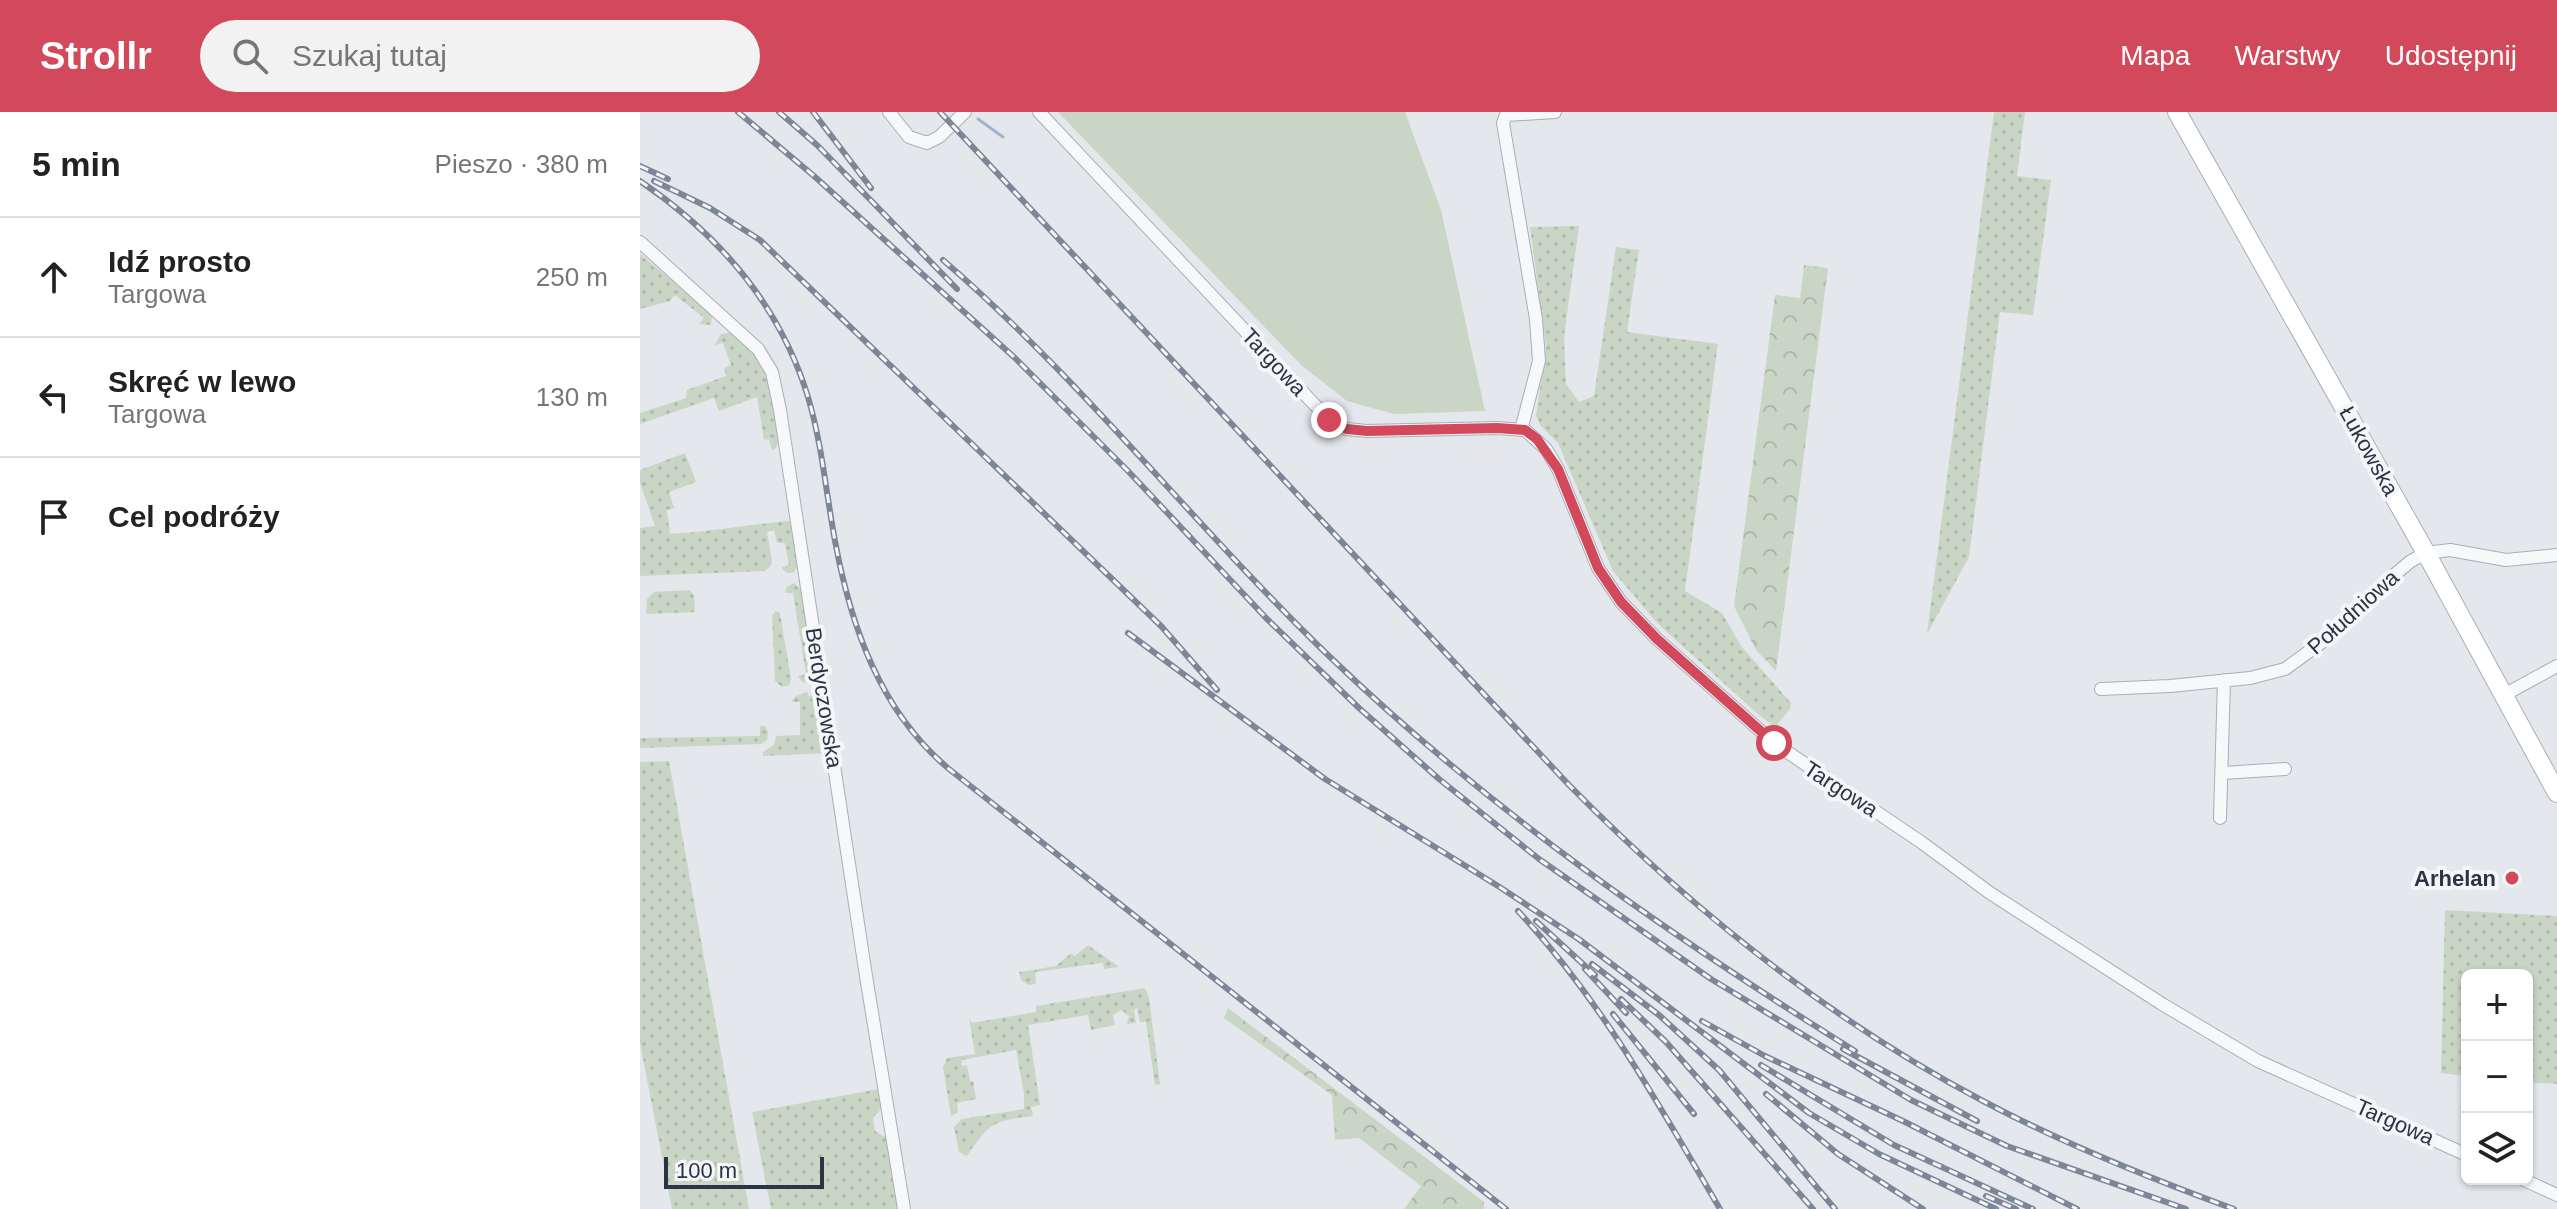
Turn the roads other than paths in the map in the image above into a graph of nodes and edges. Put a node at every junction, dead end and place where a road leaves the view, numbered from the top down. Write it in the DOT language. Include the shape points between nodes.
graph roads {
  1 [pos="889,112"];
  2 [pos="965,112"];
  3 [pos="1039,112"];
  4 [pos="1555,112"];
  5 [pos="2177,112"];
  6 [pos="640,242"];
  7 [pos="1521,430"];
  8 [pos="2426,553"];
  9 [pos="2557,555"];
  10 [pos="2557,666"];
  11 [pos="2224,680"];
  12 [pos="2101,689"];
  13 [pos="2504,695"];
  14 [pos="2285,769"];
  15 [pos="2223,773"];
  16 [pos="2557,793"];
  17 [pos="2220,818"];
  18 [pos="2461,1152"];
  19 [pos="2533,1184"];
  20 [pos="2557,1195"];
  21 [pos="904,1209"];
  1 -- 2 [label="street" via="909,137 927,143"];
  3 -- 7 [label="street, Targowa" via="1329,420 1367,431"];
  4 -- 7 [label="street" via="1506,115 1503,123 1539,361"];
  5 -- 8 [label="main road, Łukowska"];
  6 -- 21 [label="street, Berdyczowska" via="749,338 772,372"];
  7 -- 18 [label="street, Targowa" via="1537,439 1558,469 1598,568 1621,602 1774,743 1990,893 2230,1045"];
  8 -- 9 [label="street" via="2450,550 2506,560"];
  8 -- 11 [label="street, Południowa" via="2294,663 2266,675"];
  8 -- 13 [label="main road, Łukowska"];
  10 -- 13 [label="street"];
  11 -- 12 [label="street, Południowa"];
  11 -- 15 [label="street"];
  13 -- 16 [label="main road, Łukowska"];
  14 -- 15 [label="street"];
  15 -- 17 [label="street"];
  19 -- 20 [label="street"];
}
